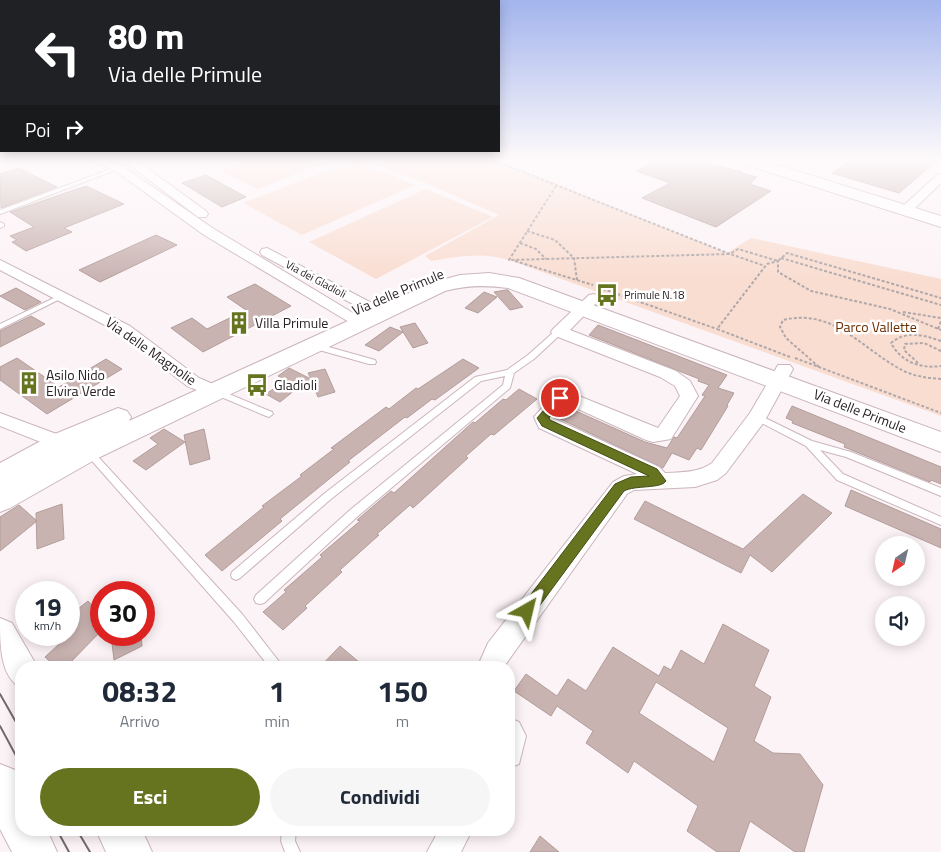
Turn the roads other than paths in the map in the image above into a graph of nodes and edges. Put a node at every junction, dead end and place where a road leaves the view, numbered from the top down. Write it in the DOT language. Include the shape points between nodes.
graph roads {
  1 [pos="33,199"];
  2 [pos="160,199"];
  3 [pos="169,199"];
  4 [pos="181,199"];
  5 [pos="877,199"];
  6 [pos="880,199"];
  7 [pos="918,199"];
  8 [pos="162,201"];
  9 [pos="908,208"];
  10 [pos="0,212"];
  11 [pos="941,215"];
  12 [pos="941,222"];
  13 [pos="216,230"];
  14 [pos="279,259"];
  15 [pos="1,265"];
  16 [pos="265,266"];
  17 [pos="62,296"];
  18 [pos="589,303"];
  19 [pos="363,313"];
  20 [pos="0,327"];
  21 [pos="559,332"];
  22 [pos="312,345"];
  23 [pos="372,362"];
  24 [pos="510,372"];
  25 [pos="782,375"];
  26 [pos="204,387"];
  27 [pos="269,414"];
  28 [pos="757,416"];
  29 [pos="0,419"];
  30 [pos="941,428"];
  31 [pos="941,442"];
  32 [pos="60,444"];
  33 [pos="809,444"];
  34 [pos="88,451"];
  35 [pos="0,476"];
  36 [pos="660,481"];
  37 [pos="941,492"];
  38 [pos="0,500"];
  39 [pos="941,521"];
  40 [pos="236,576"];
  41 [pos="260,598"];
  42 [pos="0,635"];
  43 [pos="16,661"];
  44 [pos="272,661"];
  45 [pos="493,661"];
  46 [pos="25,836"];
  47 [pos="121,836"];
  48 [pos="288,836"];
  49 [pos="453,836"];
  50 [pos="35,852"];
  51 [pos="130,852"];
  52 [pos="293,852"];
  53 [pos="443,852"];
  1 -- 10 [label="lane"];
  2 -- 8 [label="street, Via dei Gladioli"];
  3 -- 8 [label="street"];
  4 -- 13 [label="street, Via dei Gladioli"];
  5 -- 9 [label="street"];
  6 -- 9 [label="street"];
  7 -- 9 [label="street"];
  8 -- 13 [label="street, Via dei Gladioli"];
  9 -- 11 [label="street"];
  9 -- 12 [label="street"];
  13 -- 14 [label="street, Via dei Gladioli"];
  13 -- 16 [label="street, Via dei Gladioli"];
  14 -- 16 [label="street, Via dei Gladioli"];
  14 -- 19 [label="street, Via dei Gladioli"];
  15 -- 17 [label="street, Via delle Magnolie"];
  16 -- 19 [label="street, Via dei Gladioli"];
  17 -- 20 [label="lane"];
  17 -- 26 [label="street, Via delle Magnolie" via="124,329"];
  18 -- 19 [label="street, Via delle Primule" via="490,279 460,281"];
  18 -- 21 [label="street"];
  18 -- 25 [label="street, Via delle Primule"];
  19 -- 22 [label="street, Via delle Primule"];
  19 -- 26 [label="street, Via delle Primule"];
  21 -- 24 [label="lane"];
  21 -- 36 [label="street" via="666,373 687,388 689,396 664,434 653,435 569,398 560,398 543,418 546,423 652,472"];
  22 -- 23 [label="lane"];
  22 -- 26 [label="street, Via delle Primule"];
  24 -- 40 [label="lane" via="478,379 328,496"];
  24 -- 41 [label="lane" via="507,386 354,513"];
  25 -- 28 [label="street"];
  25 -- 30 [label="street, Via delle Primule"];
  25 -- 31 [label="street, Via delle Primule"];
  26 -- 27 [label="lane"];
  26 -- 32 [label="street, Via delle Primule"];
  26 -- 34 [label="street, Via delle Primule"];
  28 -- 33 [label="lane"];
  28 -- 36 [label="street" via="719,468 710,475"];
  29 -- 32 [label="street"];
  32 -- 34 [label="street"];
  32 -- 35 [label="street, Via delle Primule"];
  33 -- 37 [label="lane" via="848,454"];
  33 -- 39 [label="lane" via="840,477"];
  34 -- 38 [label="street, Via delle Primule"];
  34 -- 44 [label="lane" via="238,618"];
  36 -- 45 [label="street" via="631,482 620,488"];
  42 -- 43 [label="street"];
  46 -- 50 [label="street"];
  47 -- 51 [label="street"];
  48 -- 52 [label="lane"];
  49 -- 53 [label="street"];
}
